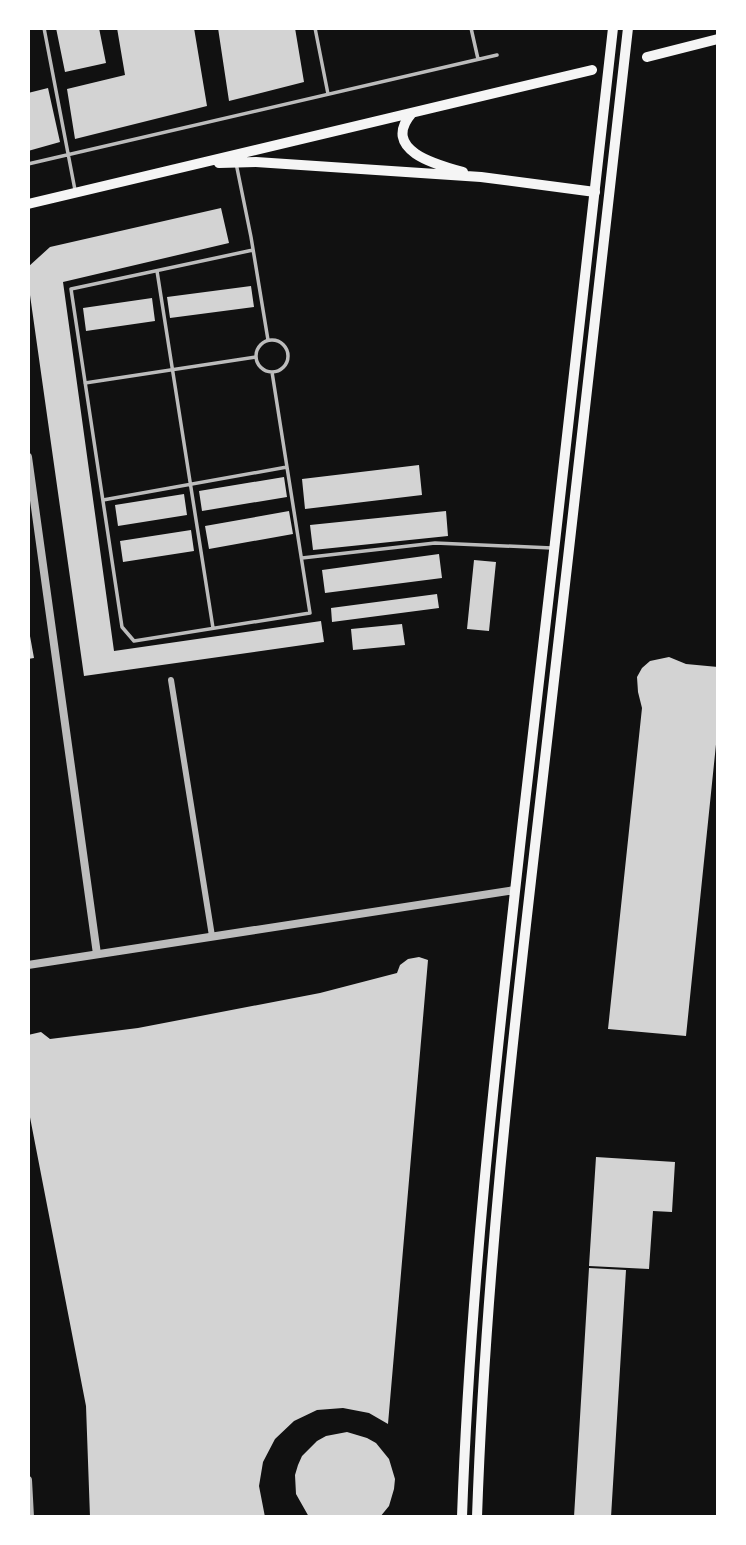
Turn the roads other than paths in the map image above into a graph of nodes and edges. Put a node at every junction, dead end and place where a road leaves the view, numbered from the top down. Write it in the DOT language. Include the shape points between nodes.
graph roads {
  1 [pos="44,28"];
  2 [pos="315,28"];
  3 [pos="471,28"];
  4 [pos="613,28"];
  5 [pos="628,28"];
  6 [pos="718,39"];
  7 [pos="497,54"];
  8 [pos="647,57"];
  9 [pos="478,59"];
  10 [pos="592,70"];
  11 [pos="328,94"];
  12 [pos="412,113"];
  13 [pos="68,154"];
  14 [pos="236,162"];
  15 [pos="28,164"];
  16 [pos="195,164"];
  17 [pos="481,177"];
  18 [pos="75,192"];
  19 [pos="595,192"];
  20 [pos="28,204"];
  21 [pos="253,250"];
  22 [pos="157,270"];
  23 [pos="268,341"];
  24 [pos="256,357"];
  25 [pos="173,370"];
  26 [pos="272,372"];
  27 [pos="85,383"];
  28 [pos="28,457"];
  29 [pos="286,467"];
  30 [pos="191,484"];
  31 [pos="103,500"];
  32 [pos="554,548"];
  33 [pos="301,558"];
  34 [pos="213,628"];
  35 [pos="171,680"];
  36 [pos="515,890"];
  37 [pos="212,936"];
  38 [pos="97,954"];
  39 [pos="28,965"];
  40 [pos="28,1480"];
  41 [pos="30,1517"];
  42 [pos="462,1517"];
  43 [pos="477,1517"];
  1 -- 13 [label="lane"];
  2 -- 11 [label="lane"];
  3 -- 9 [label="lane"];
  4 -- 19 [label="highway"];
  5 -- 43 [label="highway" via="495,1216"];
  6 -- 8 [label="main road"];
  7 -- 9 [label="lane"];
  9 -- 11 [label="lane"];
  10 -- 12 [label="main road"];
  11 -- 13 [label="lane"];
  12 -- 16 [label="main road"];
  12 -- 17 [label="main road" via="401,130 416,155"];
  13 -- 15 [label="lane"];
  13 -- 18 [label="lane"];
  14 -- 16 [label="main road"];
  14 -- 17 [label="main road"];
  14 -- 21 [label="lane"];
  16 -- 18 [label="main road"];
  17 -- 19 [label="main road"];
  18 -- 20 [label="main road"];
  19 -- 32 [label="highway"];
  21 -- 22 [label="lane"];
  21 -- 23 [label="lane"];
  22 -- 25 [label="lane"];
  22 -- 27 [label="lane" via="71,289"];
  23 -- 24 [label="lane"];
  23 -- 26 [label="lane" via="281,342 289,356 285,367"];
  24 -- 25 [label="lane"];
  24 -- 26 [label="lane" via="263,369"];
  25 -- 27 [label="lane"];
  25 -- 30 [label="lane"];
  26 -- 29 [label="lane"];
  27 -- 31 [label="lane"];
  28 -- 38 [label="street"];
  29 -- 30 [label="lane"];
  29 -- 33 [label="lane"];
  30 -- 31 [label="lane"];
  30 -- 34 [label="lane"];
  31 -- 34 [label="lane" via="122,627 128,636 134,641"];
  32 -- 33 [label="lane" via="435,543"];
  32 -- 36 [label="highway"];
  33 -- 34 [label="lane" via="310,613"];
  35 -- 37 [label="street"];
  36 -- 37 [label="street"];
  36 -- 42 [label="highway" via="480,1229"];
  37 -- 38 [label="street"];
  38 -- 39 [label="street"];
  40 -- 41 [label="street"];
}
